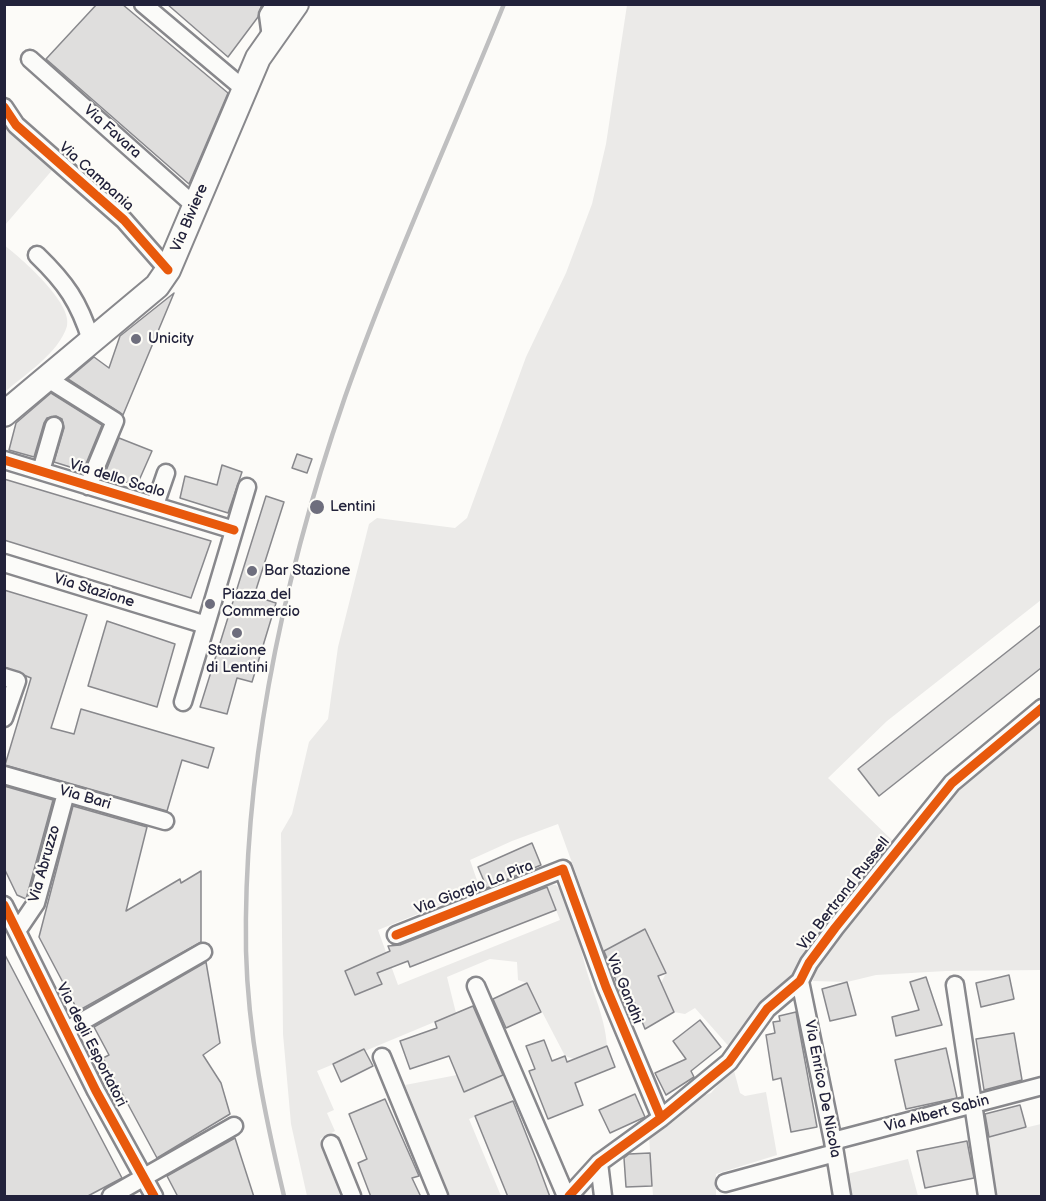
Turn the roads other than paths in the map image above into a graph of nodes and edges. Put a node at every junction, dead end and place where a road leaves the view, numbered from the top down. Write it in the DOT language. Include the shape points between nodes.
graph roads {
  1 [pos="143,4"];
  2 [pos="275,4"];
  3 [pos="296,4"];
  4 [pos="271,37"];
  5 [pos="30,59"];
  6 [pos="244,89"];
  7 [pos="4,107"];
  8 [pos="195,206"];
  9 [pos="37,255"];
  10 [pos="168,270"];
  11 [pos="91,340"];
  12 [pos="48,379"];
  13 [pos="4,414"];
  14 [pos="54,426"];
  15 [pos="4,460"];
  16 [pos="41,471"];
  17 [pos="166,473"];
  18 [pos="88,486"];
  19 [pos="247,487"];
  20 [pos="154,505"];
  21 [pos="228,528"];
  22 [pos="4,564"];
  23 [pos="206,625"];
  24 [pos="11,679"];
  25 [pos="183,702"];
  26 [pos="1041,708"];
  27 [pos="4,718"];
  28 [pos="4,775"];
  29 [pos="66,793"];
  30 [pos="165,821"];
  31 [pos="563,869"];
  32 [pos="4,905"];
  33 [pos="17,931"];
  34 [pos="396,935"];
  35 [pos="203,952"];
  36 [pos="800,981"];
  37 [pos="955,985"];
  38 [pos="476,986"];
  39 [pos="67,1030"];
  40 [pos="382,1057"];
  41 [pos="1041,1086"];
  42 [pos="972,1104"];
  43 [pos="661,1118"];
  44 [pos="234,1126"];
  45 [pos="331,1144"];
  46 [pos="834,1147"];
  47 [pos="599,1163"];
  48 [pos="144,1180"];
  49 [pos="725,1183"];
  50 [pos="111,1197"];
  51 [pos="154,1197"];
  52 [pos="352,1197"];
  53 [pos="439,1197"];
  54 [pos="568,1197"];
  55 [pos="603,1197"];
  56 [pos="842,1197"];
  57 [pos="987,1197"];
  1 -- 6 [label="street"];
  2 -- 4 [label="street" via="268,15"];
  3 -- 4 [label="main road, Via Biviere"];
  4 -- 6 [label="main road, Via Biviere"];
  5 -- 8 [label="street, Via Favara"];
  6 -- 8 [label="main road, Via Biviere"];
  7 -- 10 [label="street, Via Campania" via="16,125 124,220"];
  8 -- 10 [label="main road, Via Biviere"];
  9 -- 11 [label="street" via="73,293"];
  10 -- 11 [label="main road, Via Biviere" via="157,286"];
  11 -- 12 [label="main road, Via Biviere"];
  12 -- 13 [label="main road, Via Biviere"];
  12 -- 18 [label="street" via="115,421"];
  14 -- 16 [label="street"];
  15 -- 16 [label="street, Via dello Scalo"];
  16 -- 18 [label="street, Via dello Scalo"];
  17 -- 20 [label="street"];
  18 -- 20 [label="street, Via dello Scalo"];
  19 -- 21 [label="street"];
  20 -- 21 [label="street, Via dello Scalo"];
  21 -- 23 [label="street"];
  22 -- 23 [label="street, Via Stazione"];
  23 -- 25 [label="street"];
  24 -- 27 [label="street"];
  26 -- 36 [label="street, Via Bertrand Russell" via="952,783 835,928"];
  28 -- 29 [label="street, Via Bari"];
  29 -- 30 [label="street, Via Bari"];
  29 -- 33 [label="street, Via Abruzzo" via="36,903"];
  31 -- 34 [label="street, Via Giorgio La Pira"];
  31 -- 43 [label="street, Via Gandhi" via="606,987"];
  32 -- 33 [label="street, Via degli Esportatori"];
  33 -- 39 [label="street, Via degli Esportatori"];
  35 -- 39 [label="street"];
  36 -- 43 [label="street, Via Bertrand Russell" via="767,1009 729,1062"];
  36 -- 46 [label="street, Via Enrico De Nicola"];
  37 -- 42 [label="street"];
  38 -- 54 [label="street"];
  39 -- 48 [label="street, Via degli Esportatori"];
  40 -- 53 [label="street"];
  41 -- 42 [label="street, Via Albert Sabin"];
  42 -- 46 [label="street, Via Albert Sabin"];
  42 -- 57 [label="street"];
  43 -- 47 [label="street, Via Bertrand Russell"];
  44 -- 48 [label="street"];
  45 -- 52 [label="street"];
  46 -- 49 [label="street, Via Albert Sabin"];
  46 -- 56 [label="street, Via Enrico De Nicola"];
  47 -- 54 [label="street, Via Bertrand Russell"];
  47 -- 55 [label="street"];
  48 -- 50 [label="street"];
  48 -- 51 [label="street, Via degli Esportatori"];
}
